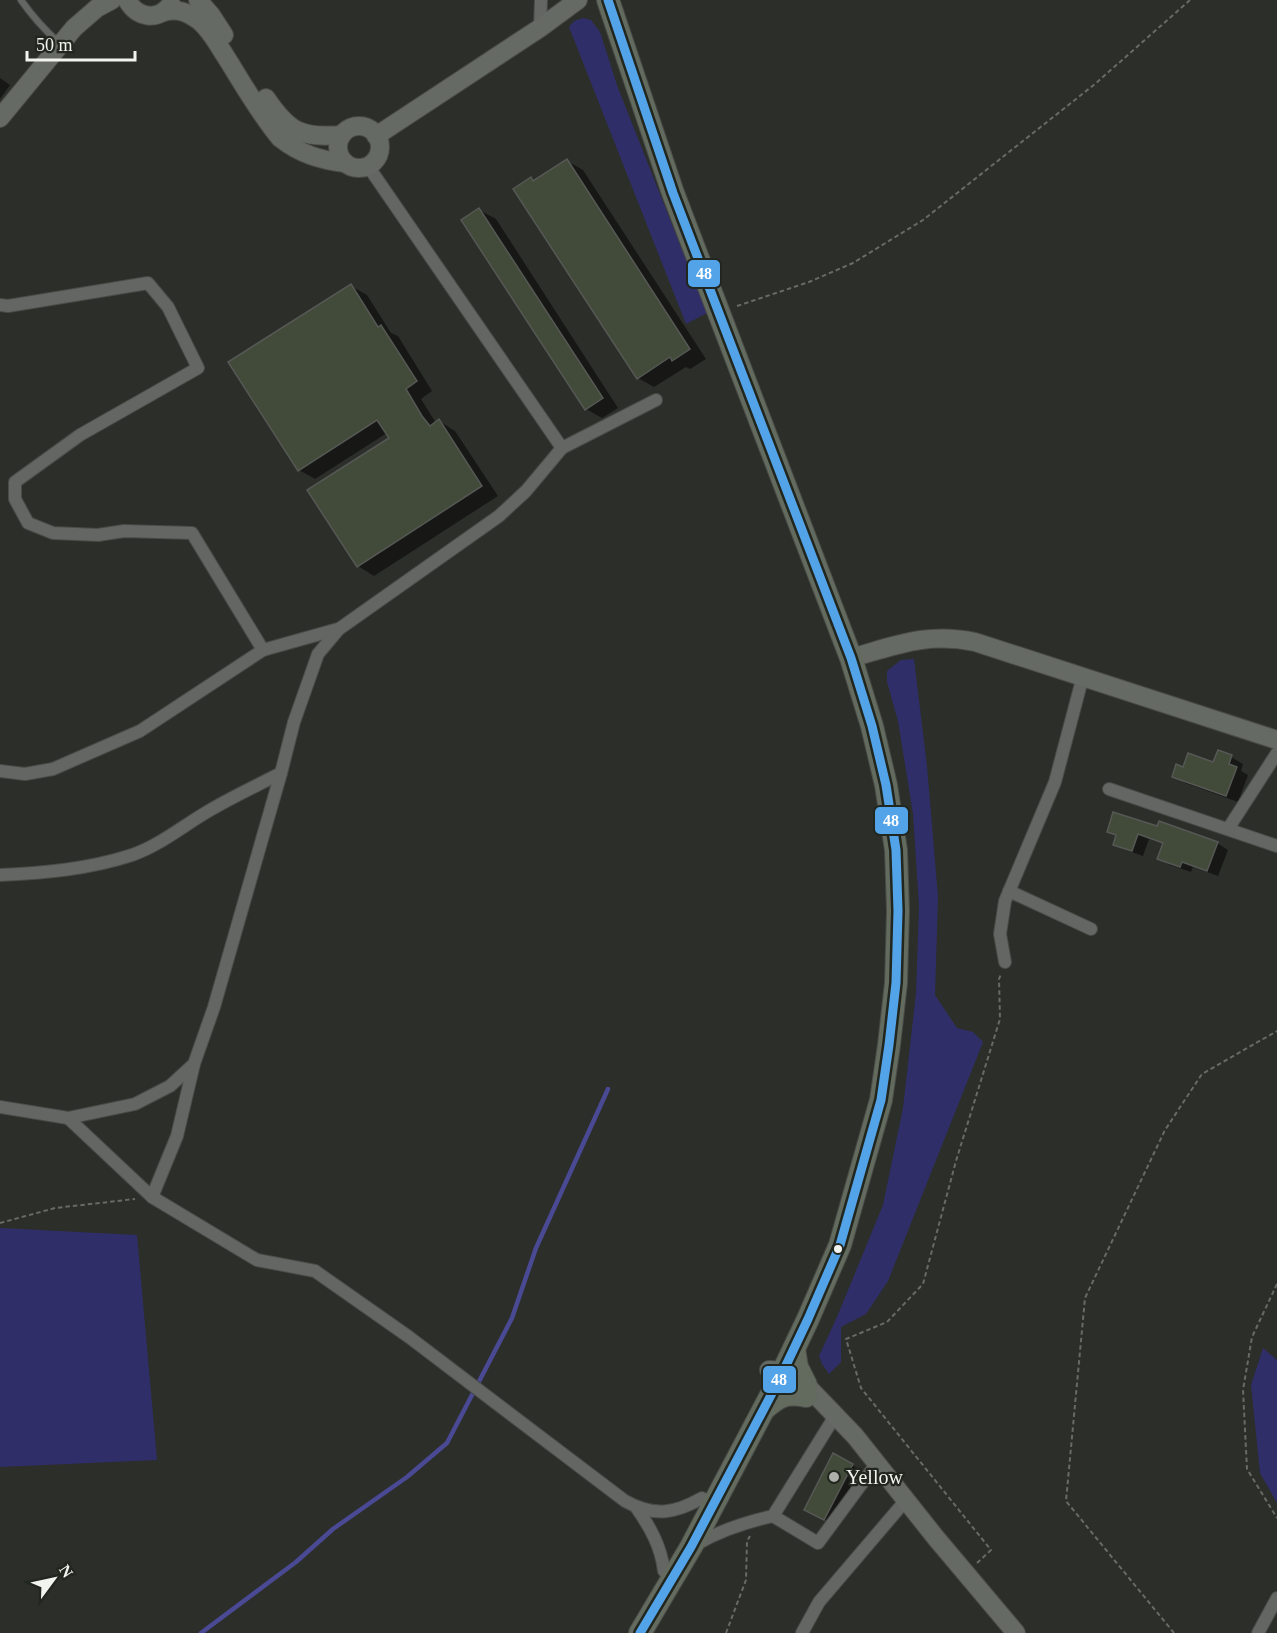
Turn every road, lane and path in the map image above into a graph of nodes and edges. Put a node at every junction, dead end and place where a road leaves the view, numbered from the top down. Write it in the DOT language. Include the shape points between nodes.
graph roads {
  1 [pos="21,0"];
  2 [pos="112,0"];
  3 [pos="127,0"];
  4 [pos="198,0"];
  5 [pos="541,0"];
  6 [pos="578,0"];
  7 [pos="608,0"];
  8 [pos="1190,0"];
  9 [pos="168,6"];
  10 [pos="540,28"];
  11 [pos="61,44"];
  12 [pos="0,118"];
  13 [pos="342,135"];
  14 [pos="376,136"];
  15 [pos="345,162"];
  16 [pos="368,166"];
  17 [pos="0,306"];
  18 [pos="720,312"];
  19 [pos="656,400"];
  20 [pos="562,447"];
  21 [pos="339,629"];
  22 [pos="263,650"];
  23 [pos="851,658"];
  24 [pos="1083,676"];
  25 [pos="1277,740"];
  26 [pos="1277,753"];
  27 [pos="0,771"];
  28 [pos="281,772"];
  29 [pos="1109,789"];
  30 [pos="1228,829"];
  31 [pos="1277,846"];
  32 [pos="0,875"];
  33 [pos="1009,891"];
  34 [pos="1091,929"];
  35 [pos="1005,962"];
  36 [pos="1277,1030"];
  37 [pos="194,1064"];
  38 [pos="0,1107"];
  39 [pos="68,1118"];
  40 [pos="866,1157"];
  41 [pos="152,1197"];
  42 [pos="0,1223"];
  43 [pos="1277,1284"];
  44 [pos="794,1348"];
  45 [pos="777,1374"];
  46 [pos="806,1391"];
  47 [pos="764,1409"];
  48 [pos="835,1416"];
  49 [pos="877,1464"];
  50 [pos="702,1498"];
  51 [pos="906,1500"];
  52 [pos="636,1508"];
  53 [pos="767,1517"];
  54 [pos="1277,1518"];
  55 [pos="691,1547"];
  56 [pos="664,1570"];
  57 [pos="966,1574"];
  58 [pos="1277,1598"];
  59 [pos="631,1633"];
  60 [pos="640,1633"];
  61 [pos="726,1633"];
  62 [pos="802,1633"];
  63 [pos="1016,1633"];
  64 [pos="1174,1633"];
  65 [pos="1258,1633"];
  1 -- 11 [label="lane"];
  2 -- 11 [label="street" via="84,18"];
  3 -- 9 [label="street" via="137,13 145,16 153,16"];
  4 -- 13 [label="street" via="285,123 309,135"];
  5 -- 10 [label="street"];
  6 -- 10 [label="street"];
  7 -- 18 [label="highway" via="673,192"];
  8 -- 18 [label="path" via="1095,84 923,220 853,263"];
  9 -- 15 [label="street" via="189,14 205,27 290,147 314,158"];
  10 -- 14 [label="street"];
  11 -- 12 [label="street"];
  13 -- 14 [label="street" via="359,126"];
  13 -- 15 [label="street" via="338,147"];
  14 -- 16 [label="street" via="378,156"];
  15 -- 16 [label="street" via="354,167"];
  16 -- 20 [label="street"];
  17 -- 22 [label="street" via="148,283 168,307 198,368 80,435 15,482 15,498 28,523 53,533 192,533"];
  18 -- 23 [label="highway"];
  19 -- 20 [label="street"];
  20 -- 21 [label="street" via="526,491 499,516"];
  21 -- 22 [label="street"];
  21 -- 28 [label="street" via="318,654"];
  22 -- 27 [label="street" via="140,731 53,769 25,774"];
  23 -- 24 [label="street" via="918,639 956,638"];
  23 -- 40 [label="highway" via="886,785 896,850 898,911 889,1045 881,1100"];
  24 -- 25 [label="street"];
  24 -- 33 [label="street" via="1055,782"];
  26 -- 30 [label="street"];
  28 -- 32 [label="street" via="133,854 83,867"];
  28 -- 37 [label="street"];
  29 -- 30 [label="street"];
  30 -- 31 [label="street"];
  33 -- 34 [label="street"];
  33 -- 35 [label="street" via="1000,924"];
  35 -- 57 [label="path" via="999,979 1000,1019 923,1284 887,1322 846,1339 861,1388 991,1550"];
  36 -- 64 [label="path" via="1202,1074 1166,1130 1085,1298 1066,1501"];
  37 -- 39 [label="street" via="170,1086 135,1104"];
  37 -- 41 [label="street" via="177,1136"];
  38 -- 39 [label="street"];
  39 -- 41 [label="street"];
  40 -- 44 [label="highway" via="840,1245"];
  40 -- 45 [label="highway"];
  41 -- 42 [label="path" via="55,1208"];
  41 -- 52 [label="street" via="257,1260 315,1271"];
  43 -- 54 [label="path" via="1252,1337 1242,1390 1247,1469"];
  44 -- 45 [label="highway"];
  44 -- 46 [label="highway"];
  45 -- 46 [label="street"];
  45 -- 47 [label="highway"];
  45 -- 50 [label="highway"];
  46 -- 47 [label="highway" via="780,1397"];
  46 -- 48 [label="street"];
  47 -- 55 [label="highway"];
  48 -- 49 [label="street"];
  48 -- 53 [label="street"];
  49 -- 51 [label="street"];
  49 -- 53 [label="street" via="818,1544"];
  50 -- 52 [label="street" via="670,1512"];
  50 -- 56 [label="highway"];
  51 -- 57 [label="street"];
  51 -- 62 [label="street" via="819,1602"];
  52 -- 56 [label="street" via="650,1527"];
  53 -- 55 [label="street" via="711,1535"];
  53 -- 61 [label="path" via="747,1541 746,1580"];
  55 -- 60 [label="highway"];
  56 -- 59 [label="highway"];
  57 -- 63 [label="street"];
  58 -- 65 [label="street"];
}
